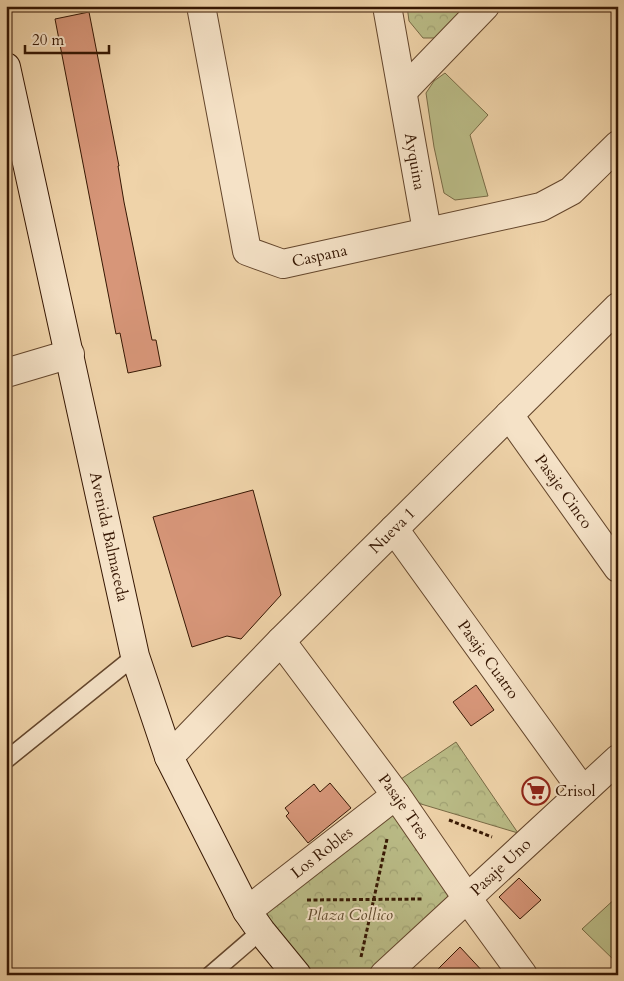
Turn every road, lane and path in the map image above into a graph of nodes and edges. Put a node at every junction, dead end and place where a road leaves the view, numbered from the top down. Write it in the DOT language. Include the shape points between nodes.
graph roads {
  1 [pos="201,6"];
  2 [pos="387,6"];
  3 [pos="486,6"];
  4 [pos="7,74"];
  5 [pos="403,91"];
  6 [pos="618,146"];
  7 [pos="427,231"];
  8 [pos="618,307"];
  9 [pos="70,354"];
  10 [pos="6,373"];
  11 [pos="509,415"];
  12 [pos="394,529"];
  13 [pos="618,568"];
  14 [pos="281,641"];
  15 [pos="135,656"];
  16 [pos="169,757"];
  17 [pos="618,759"];
  18 [pos="6,760"];
  19 [pos="583,791"];
  20 [pos="396,794"];
  21 [pos="447,820"];
  22 [pos="521,848"];
  23 [pos="467,898"];
  24 [pos="375,899"];
  25 [pos="300,900"];
  26 [pos="254,921"];
  27 [pos="372,970"];
  28 [pos="210,975"];
  29 [pos="297,975"];
  30 [pos="523,975"];
  1 -- 7 [label="street, Caspana" via="247,251 283,264"];
  2 -- 5 [label="street, Ayquina"];
  3 -- 5 [label="street"];
  4 -- 9 [label="street, Avenida Balmaceda"];
  5 -- 7 [label="street, Ayquina"];
  6 -- 7 [label="street, Caspana" via="571,191 541,207"];
  8 -- 11 [label="street, Nueva 1"];
  9 -- 10 [label="street"];
  9 -- 15 [label="street, Avenida Balmaceda"];
  11 -- 12 [label="street, Nueva 1"];
  11 -- 13 [label="street, Pasaje Cinco"];
  12 -- 14 [label="street, Nueva 1"];
  12 -- 19 [label="street, Pasaje Cuatro"];
  14 -- 16 [label="street, Nueva 1"];
  14 -- 20 [label="street, Pasaje Tres"];
  15 -- 16 [label="street, Avenida Balmaceda"];
  15 -- 18 [label="lane"];
  16 -- 26 [label="street, Avenida Balmaceda"];
  17 -- 19 [label="street, Pasaje Uno"];
  19 -- 22 [label="street, Pasaje Uno"];
  20 -- 23 [label="street, Pasaje Tres"];
  20 -- 24 [label="path"];
  20 -- 26 [label="street, Los Robles"];
  21 -- 22 [label="path"];
  22 -- 23 [label="street, Pasaje Uno"];
  23 -- 24 [label="path"];
  23 -- 27 [label="street, Pasaje Uno"];
  23 -- 30 [label="street, Pasaje Tres"];
  24 -- 25 [label="path"];
  24 -- 27 [label="path"];
  26 -- 28 [label="lane"];
  26 -- 29 [label="street, Avenida Balmaceda"];
}
